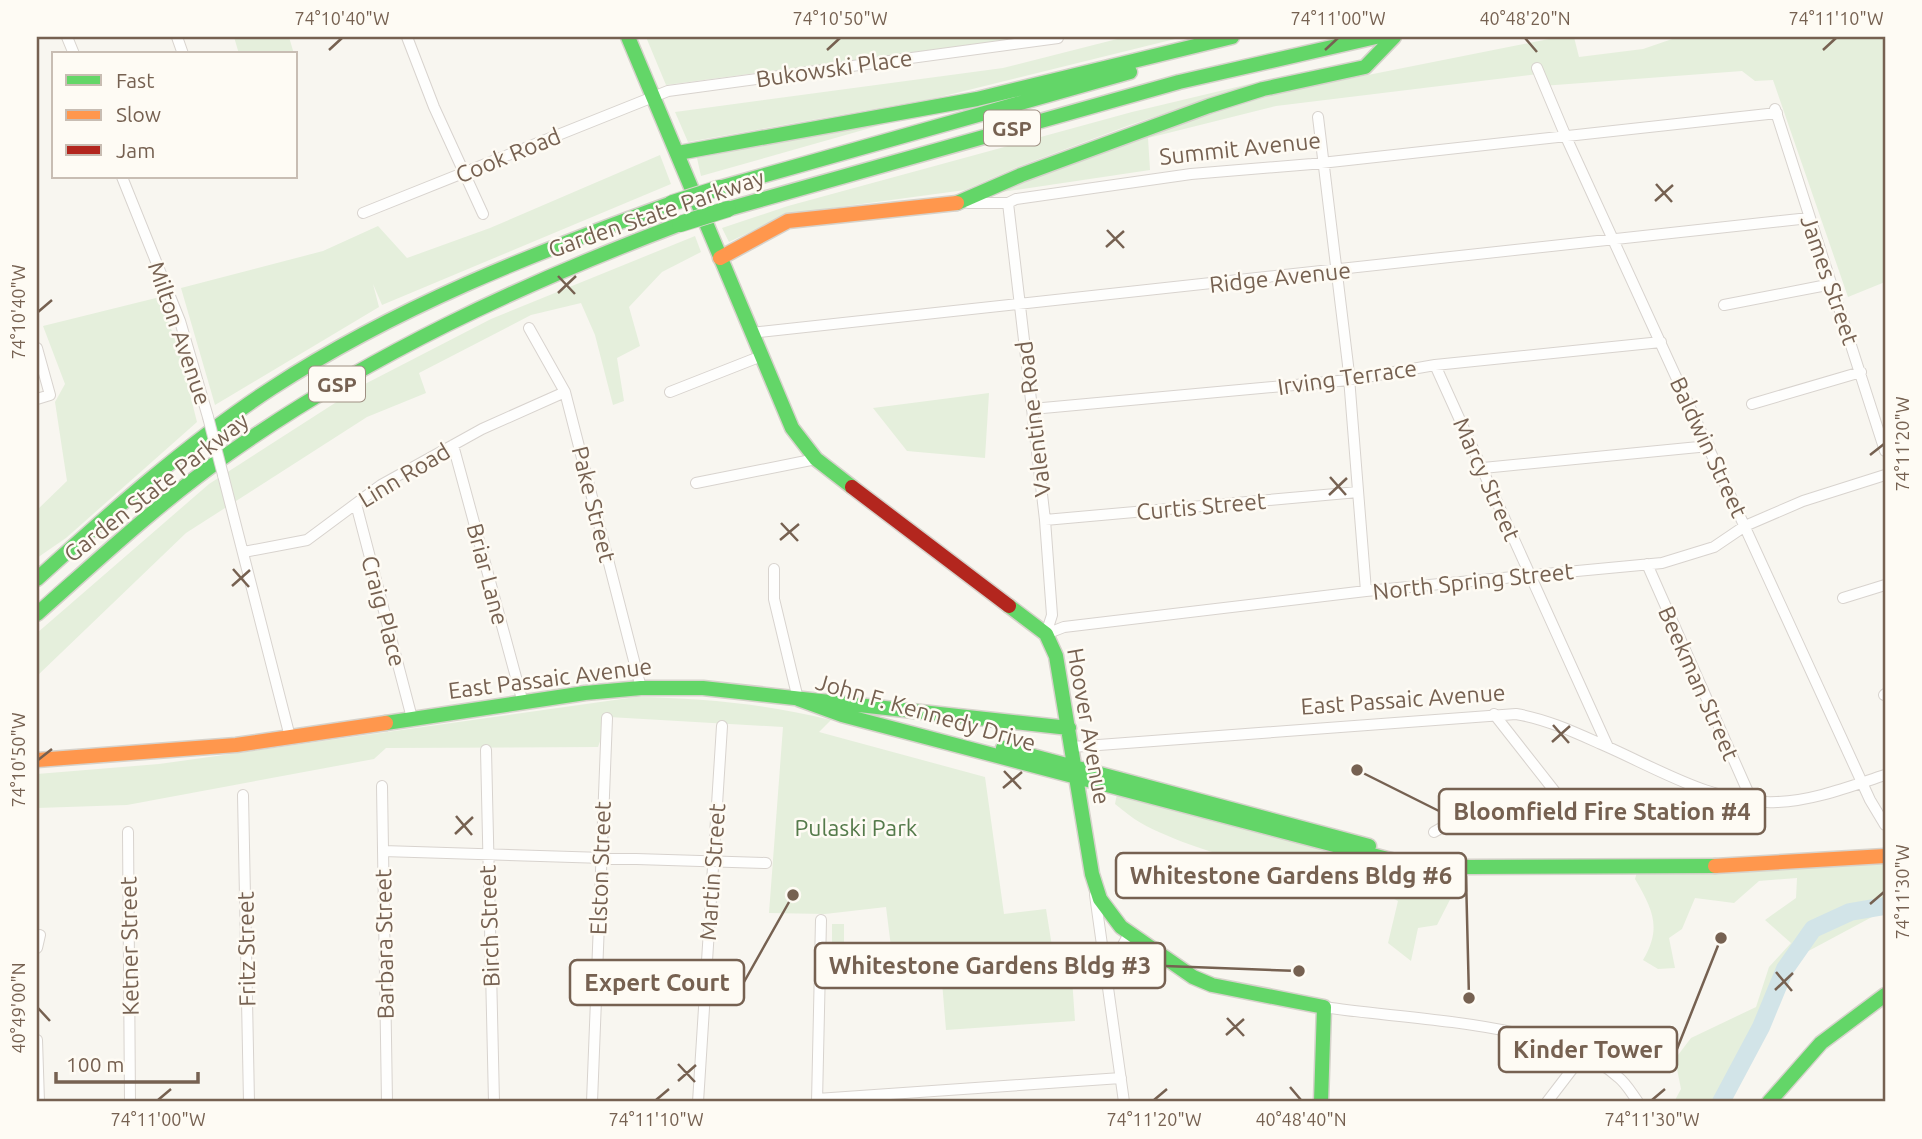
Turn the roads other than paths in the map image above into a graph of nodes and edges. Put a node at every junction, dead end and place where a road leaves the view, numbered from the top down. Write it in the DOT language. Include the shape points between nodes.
graph roads {
  1 [pos="407,37"];
  2 [pos="628,37"];
  3 [pos="1232,37"];
  4 [pos="1376,37"];
  5 [pos="1394,37"];
  6 [pos="1058,38"];
  7 [pos="1537,68"];
  8 [pos="652,98"];
  9 [pos="1776,111"];
  10 [pos="1318,117"];
  11 [pos="1566,137"];
  12 [pos="678,153"];
  13 [pos="1323,163"];
  14 [pos="464,173"];
  15 [pos="122,178"];
  16 [pos="957,203"];
  17 [pos="1008,203"];
  18 [pos="363,213"];
  19 [pos="484,214"];
  20 [pos="1809,218"];
  21 [pos="1613,237"];
  22 [pos="720,258"];
  23 [pos="1335,271"];
  24 [pos="1832,284"];
  25 [pos="1724,305"];
  26 [pos="1019,306"];
  27 [pos="529,328"];
  28 [pos="751,333"];
  29 [pos="1661,342"];
  30 [pos="37,348"];
  31 [pos="759,357"];
  32 [pos="1435,365"];
  33 [pos="1861,372"];
  34 [pos="1349,380"];
  35 [pos="670,391"];
  36 [pos="565,392"];
  37 [pos="37,399"];
  38 [pos="1752,404"];
  39 [pos="1032,409"];
  40 [pos="453,445"];
  41 [pos="1709,446"];
  42 [pos="1885,451"];
  43 [pos="816,459"];
  44 [pos="1483,468"];
  45 [pos="1885,475"];
  46 [pos="696,483"];
  47 [pos="1358,492"];
  48 [pos="356,504"];
  49 [pos="1045,520"];
  50 [pos="1745,526"];
  51 [pos="244,552"];
  52 [pos="1647,564"];
  53 [pos="774,569"];
  54 [pos="1530,575"];
  55 [pos="37,579"];
  56 [pos="1885,585"];
  57 [pos="1366,591"];
  58 [pos="1843,598"];
  59 [pos="37,614"];
  60 [pos="1046,634"];
  61 [pos="641,688"];
  62 [pos="798,699"];
  63 [pos="523,703"];
  64 [pos="1494,715"];
  65 [pos="412,718"];
  66 [pos="607,718"];
  67 [pos="722,726"];
  68 [pos="1069,727"];
  69 [pos="290,737"];
  70 [pos="1072,747"];
  71 [pos="1608,747"];
  72 [pos="486,750"];
  73 [pos="37,760"];
  74 [pos="1076,773"];
  75 [pos="1885,775"];
  76 [pos="1862,783"];
  77 [pos="382,786"];
  78 [pos="243,795"];
  79 [pos="1752,802"];
  80 [pos="1885,825"];
  81 [pos="128,832"];
  82 [pos="1434,832"];
  83 [pos="1885,847"];
  84 [pos="383,851"];
  85 [pos="487,855"];
  86 [pos="1885,856"];
  87 [pos="600,858"];
  88 [pos="711,861"];
  89 [pos="766,863"];
  90 [pos="1092,874"];
  91 [pos="821,920"];
  92 [pos="40,934"];
  93 [pos="1129,934"];
  94 [pos="37,948"];
  95 [pos="1107,965"];
  96 [pos="820,981"];
  97 [pos="1885,995"];
  98 [pos="1324,1007"];
  99 [pos="37,1040"];
  100 [pos="1583,1055"];
  101 [pos="1121,1078"];
  102 [pos="817,1100"];
  103 [pos="39,1102"];
  104 [pos="130,1102"];
  105 [pos="249,1102"];
  106 [pos="387,1102"];
  107 [pos="494,1102"];
  108 [pos="592,1102"];
  109 [pos="698,1102"];
  110 [pos="1124,1102"];
  111 [pos="1321,1102"];
  112 [pos="1547,1102"];
  113 [pos="1638,1102"];
  114 [pos="1769,1102"];
  1 -- 14 [label="street"];
  2 -- 8 [label="main road, Hoover Avenue"];
  3 -- 12 [label="main road" via="977,99"];
  3 -- 55 [label="main road, Garden State Parkway / GSP, bridge" via="1105,80 672,203 461,287 334,351 217,426"];
  4 -- 59 [label="main road, Garden State Parkway / GSP, bridge" via="1179,82 728,209 526,284 342,380 226,456 120,540"];
  5 -- 16 [label="main road" via="1365,67 1209,106"];
  6 -- 8 [label="street, Bukowski Place" via="688,88"];
  7 -- 11 [label="street, Baldwin Street"];
  8 -- 12 [label="main road, Hoover Avenue"];
  8 -- 14 [label="street, Cook Road"];
  9 -- 11 [label="street, Summit Avenue"];
  9 -- 20 [label="street, James Street"];
  10 -- 13 [label="street"];
  11 -- 13 [label="street, Summit Avenue"];
  11 -- 21 [label="street, Baldwin Street"];
  12 -- 22 [label="main road, Hoover Avenue"];
  13 -- 17 [label="street, Summit Avenue" via="1191,174"];
  13 -- 23 [label="street"];
  14 -- 18 [label="street, Cook Road"];
  14 -- 19 [label="street"];
  15 -- 51 [label="street, Milton Avenue, bridge" via="180,321"];
  16 -- 17 [label="street, Summit Avenue"];
  16 -- 22 [label="main road, Summit Avenue" via="788,221"];
  17 -- 26 [label="street, Valentine Road"];
  20 -- 21 [label="street, Ridge Avenue"];
  20 -- 24 [label="street, James Street"];
  21 -- 23 [label="street, Ridge Avenue"];
  21 -- 29 [label="street, Baldwin Street"];
  22 -- 28 [label="main road, Hoover Avenue"];
  23 -- 26 [label="street, Ridge Avenue"];
  23 -- 34 [label="street"];
  24 -- 25 [label="street"];
  24 -- 33 [label="street, James Street"];
  26 -- 28 [label="street, Ridge Avenue"];
  26 -- 39 [label="street, Valentine Road"];
  27 -- 36 [label="street, Pake Street"];
  28 -- 31 [label="main road, Hoover Avenue"];
  29 -- 32 [label="street, Irving Terrace"];
  29 -- 41 [label="street, Baldwin Street"];
  30 -- 37 [label="street" via="50,395"];
  31 -- 35 [label="street"];
  31 -- 43 [label="main road, Hoover Avenue" via="783,414"];
  32 -- 34 [label="street, Irving Terrace"];
  32 -- 44 [label="street, Marcy Street"];
  33 -- 38 [label="street"];
  33 -- 42 [label="street, James Street"];
  34 -- 39 [label="street, Irving Terrace"];
  34 -- 47 [label="street"];
  36 -- 40 [label="street, Linn Road"];
  36 -- 61 [label="street, Pake Street"];
  39 -- 49 [label="street, Valentine Road"];
  40 -- 48 [label="street, Linn Road"];
  40 -- 63 [label="street, Briar Lane"];
  41 -- 44 [label="street"];
  41 -- 50 [label="street, Baldwin Street"];
  43 -- 46 [label="street"];
  43 -- 60 [label="main road, Hoover Avenue"];
  44 -- 54 [label="street, Marcy Street"];
  45 -- 50 [label="street, North Spring Street" via="1803,501"];
  47 -- 49 [label="street, Curtis Street"];
  47 -- 57 [label="street"];
  48 -- 51 [label="street, Linn Road" via="307,540"];
  48 -- 65 [label="street, Craig Place"];
  49 -- 60 [label="street, Valentine Road" via="1052,615"];
  50 -- 52 [label="street, North Spring Street" via="1714,547 1685,558"];
  50 -- 76 [label="street, Baldwin Street"];
  51 -- 69 [label="street, Milton Avenue"];
  52 -- 54 [label="street, North Spring Street"];
  52 -- 79 [label="street, Beekman Street"];
  53 -- 62 [label="street" via="774,599"];
  54 -- 57 [label="street, North Spring Street"];
  54 -- 71 [label="street, Marcy Street"];
  56 -- 58 [label="street"];
  57 -- 60 [label="street, North Spring Street" via="1065,627"];
  60 -- 68 [label="main road, Hoover Avenue" via="1056,656"];
  61 -- 62 [label="main road, East Passaic Avenue" via="703,688"];
  61 -- 63 [label="main road, East Passaic Avenue"];
  62 -- 68 [label="main road, East Passaic Avenue"];
  62 -- 74 [label="main road, John F. Kennedy Drive" via="841,706"];
  63 -- 65 [label="main road, East Passaic Avenue"];
  64 -- 70 [label="street, East Passaic Avenue"];
  64 -- 71 [label="street, East Passaic Avenue" via="1533,716"];
  64 -- 82 [label="street" via="1556,793 1554,809 1450,823"];
  65 -- 69 [label="main road, East Passaic Avenue"];
  66 -- 87 [label="street, Elston Street"];
  67 -- 88 [label="street, Martin Street"];
  68 -- 70 [label="main road, Hoover Avenue"];
  69 -- 73 [label="main road, East Passaic Avenue" via="168,753"];
  70 -- 74 [label="main road, Hoover Avenue"];
  71 -- 79 [label="street, East Passaic Avenue" via="1707,791"];
  72 -- 85 [label="street, Birch Street"];
  74 -- 83 [label="main road, John F. Kennedy Drive" via="1423,857 1733,857"];
  74 -- 86 [label="main road, John F. Kennedy Drive" via="1368,856 1422,865 1733,866"];
  74 -- 90 [label="main road, Hoover Avenue"];
  75 -- 76 [label="street, East Passaic Avenue"];
  76 -- 79 [label="street, East Passaic Avenue" via="1778,802"];
  76 -- 80 [label="street, Baldwin Street"];
  77 -- 84 [label="street, Barbara Street"];
  78 -- 105 [label="street, Fritz Street"];
  81 -- 104 [label="street, Ketner Street"];
  84 -- 85 [label="street"];
  84 -- 106 [label="street, Barbara Street"];
  85 -- 87 [label="street"];
  85 -- 107 [label="street, Birch Street"];
  87 -- 88 [label="street"];
  87 -- 108 [label="street, Elston Street"];
  88 -- 89 [label="street"];
  88 -- 109 [label="street, Martin Street"];
  90 -- 93 [label="main road, Hoover Avenue" via="1107,910"];
  90 -- 95 [label="street"];
  91 -- 96 [label="street"];
  92 -- 94 [label="street"];
  93 -- 95 [label="street" via="1113,963"];
  93 -- 98 [label="main road, Hoover Avenue" via="1202,982"];
  95 -- 96 [label="street"];
  95 -- 101 [label="street"];
  96 -- 102 [label="street"];
  97 -- 114 [label="main road" via="1835,1031"];
  98 -- 100 [label="street, Hoover Avenue" via="1499,1029"];
  98 -- 111 [label="main road"];
  99 -- 103 [label="street"];
  100 -- 112 [label="street"];
  100 -- 113 [label="street, Hoover Avenue" via="1618,1076"];
  101 -- 102 [label="street"];
  101 -- 110 [label="street"];
}
